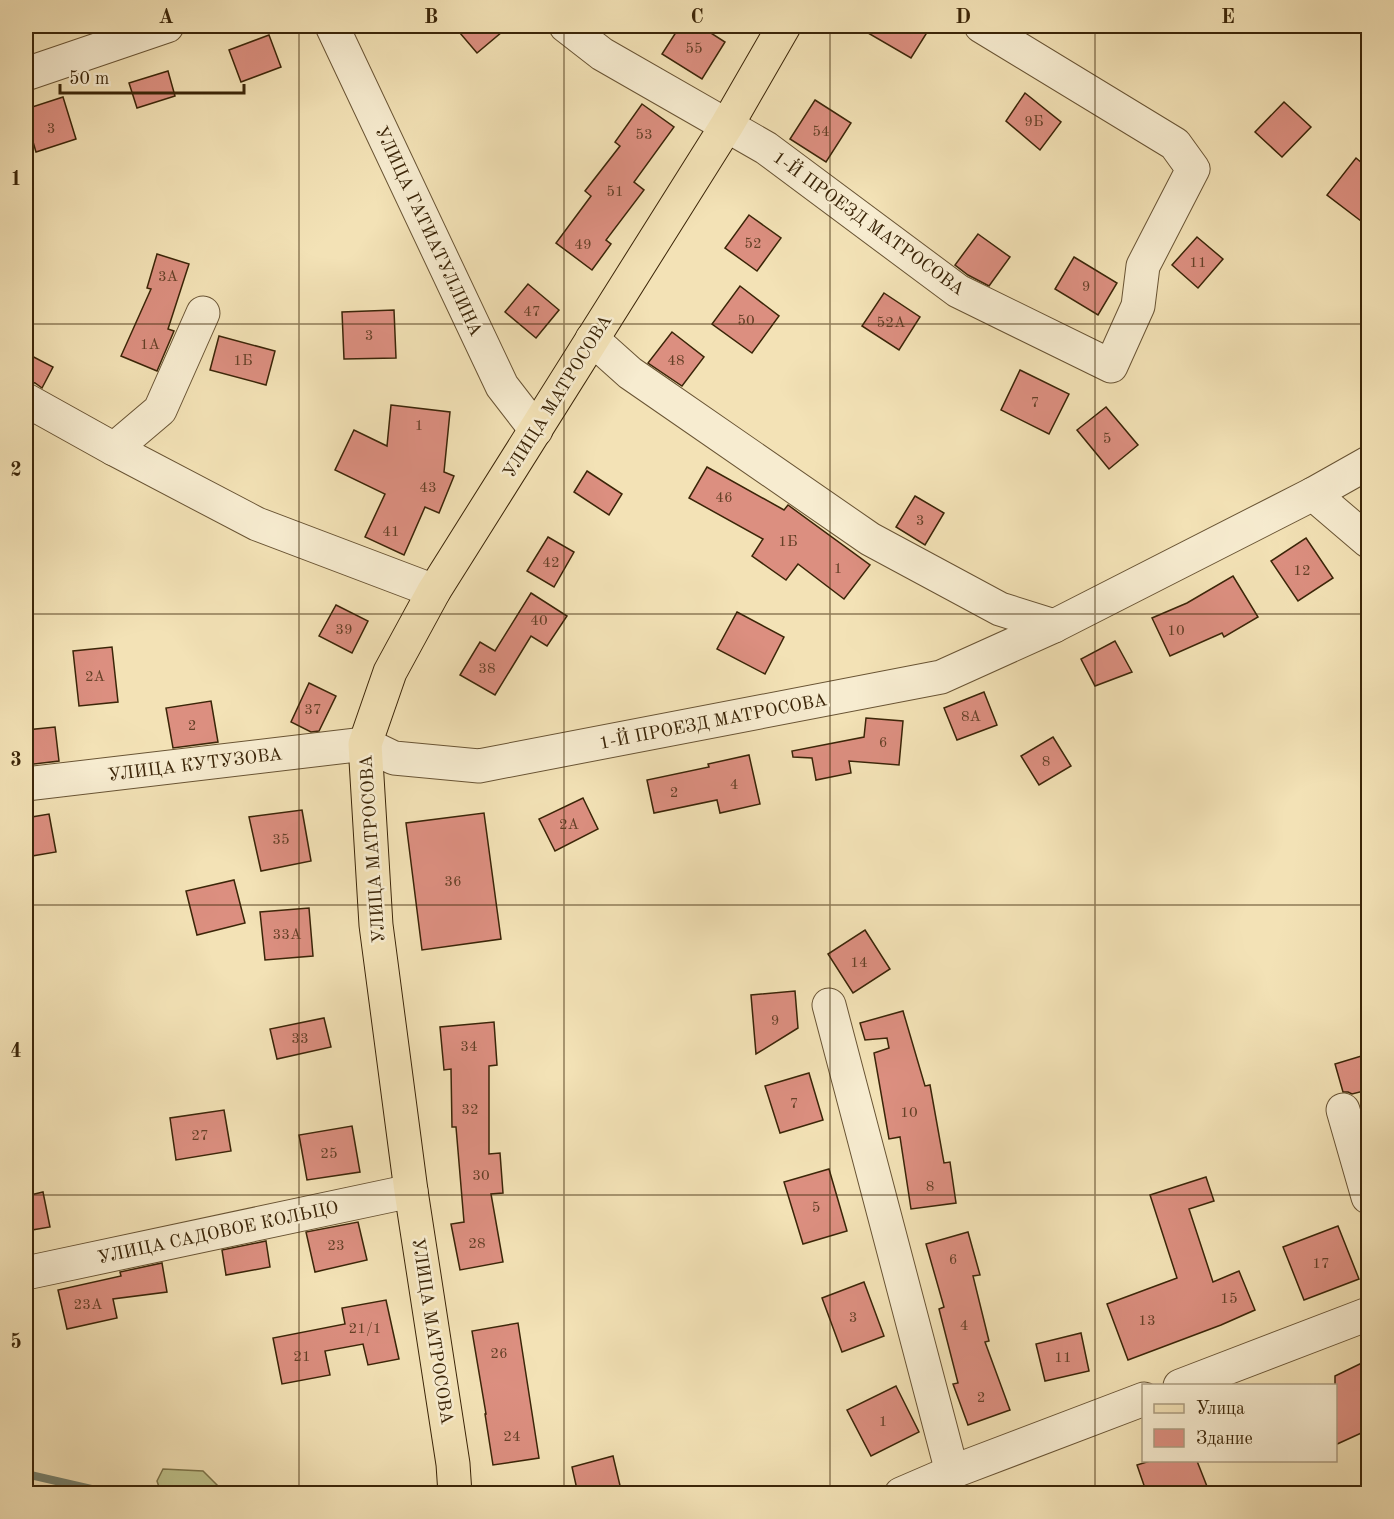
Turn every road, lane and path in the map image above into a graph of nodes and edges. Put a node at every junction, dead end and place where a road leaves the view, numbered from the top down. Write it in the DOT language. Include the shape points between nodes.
graph roads {
  1 [pos="167,26"];
  2 [pos="332,26"];
  3 [pos="566,26"];
  4 [pos="784,26"];
  5 [pos="981,26"];
  6 [pos="26,74"];
  7 [pos="727,125"];
  8 [pos="203,313"];
  9 [pos="592,339"];
  10 [pos="26,400"];
  11 [pos="536,430"];
  12 [pos="114,449"];
  13 [pos="1368,464"];
  14 [pos="1313,494"];
  15 [pos="1368,541"];
  16 [pos="435,591"];
  17 [pos="1054,626"];
  18 [pos="365,744"];
  19 [pos="26,784"];
  20 [pos="829,1005"];
  21 [pos="1343,1110"];
  22 [pos="411,1191"];
  23 [pos="1368,1197"];
  24 [pos="26,1273"];
  25 [pos="1368,1314"];
  26 [pos="1185,1384"];
  27 [pos="1142,1399"];
  28 [pos="952,1472"];
  29 [pos="455,1494"];
  30 [pos="902,1494"];
  1 -- 6 [label="street"];
  2 -- 11 [label="street, УЛИЦА ГАТИАТУЛЛИНА" via="502,386"];
  3 -- 7 [label="street, 1-Й ПРОЕЗД МАТРОСОВА" via="602,54"];
  4 -- 7 [label="main road, УЛИЦА МАТРОСОВА"];
  5 -- 7 [label="street, 1-Й ПРОЕЗД МАТРОСОВА" via="1175,144 1193,169 1143,266 1138,306 1111,366 958,291 766,148"];
  7 -- 9 [label="main road, УЛИЦА МАТРОСОВА"];
  8 -- 12 [label="street" via="160,410"];
  9 -- 11 [label="main road, УЛИЦА МАТРОСОВА"];
  9 -- 17 [label="street" via="630,374 870,539 1000,609"];
  10 -- 12 [label="street"];
  11 -- 16 [label="main road, УЛИЦА МАТРОСОВА"];
  12 -- 16 [label="street" via="257,524"];
  13 -- 14 [label="street, 1-Й ПРОЕЗД МАТРОСОВА"];
  14 -- 15 [label="street"];
  14 -- 17 [label="street, 1-Й ПРОЕЗД МАТРОСОВА"];
  16 -- 18 [label="main road, УЛИЦА МАТРОСОВА" via="390,672"];
  17 -- 18 [label="street, 1-Й ПРОЕЗД МАТРОСОВА" via="940,677 478,766 394,758"];
  18 -- 19 [label="street, УЛИЦА КУТУЗОВА"];
  18 -- 22 [label="main road, УЛИЦА МАТРОСОВА" via="375,925"];
  20 -- 28 [label="street"];
  21 -- 23 [label="street"];
  22 -- 24 [label="street, УЛИЦА САДОВОЕ КОЛЬЦО"];
  22 -- 29 [label="main road, УЛИЦА МАТРОСОВА"];
  25 -- 26 [label="street"];
  27 -- 28 [label="street"];
  28 -- 30 [label="street"];
}
